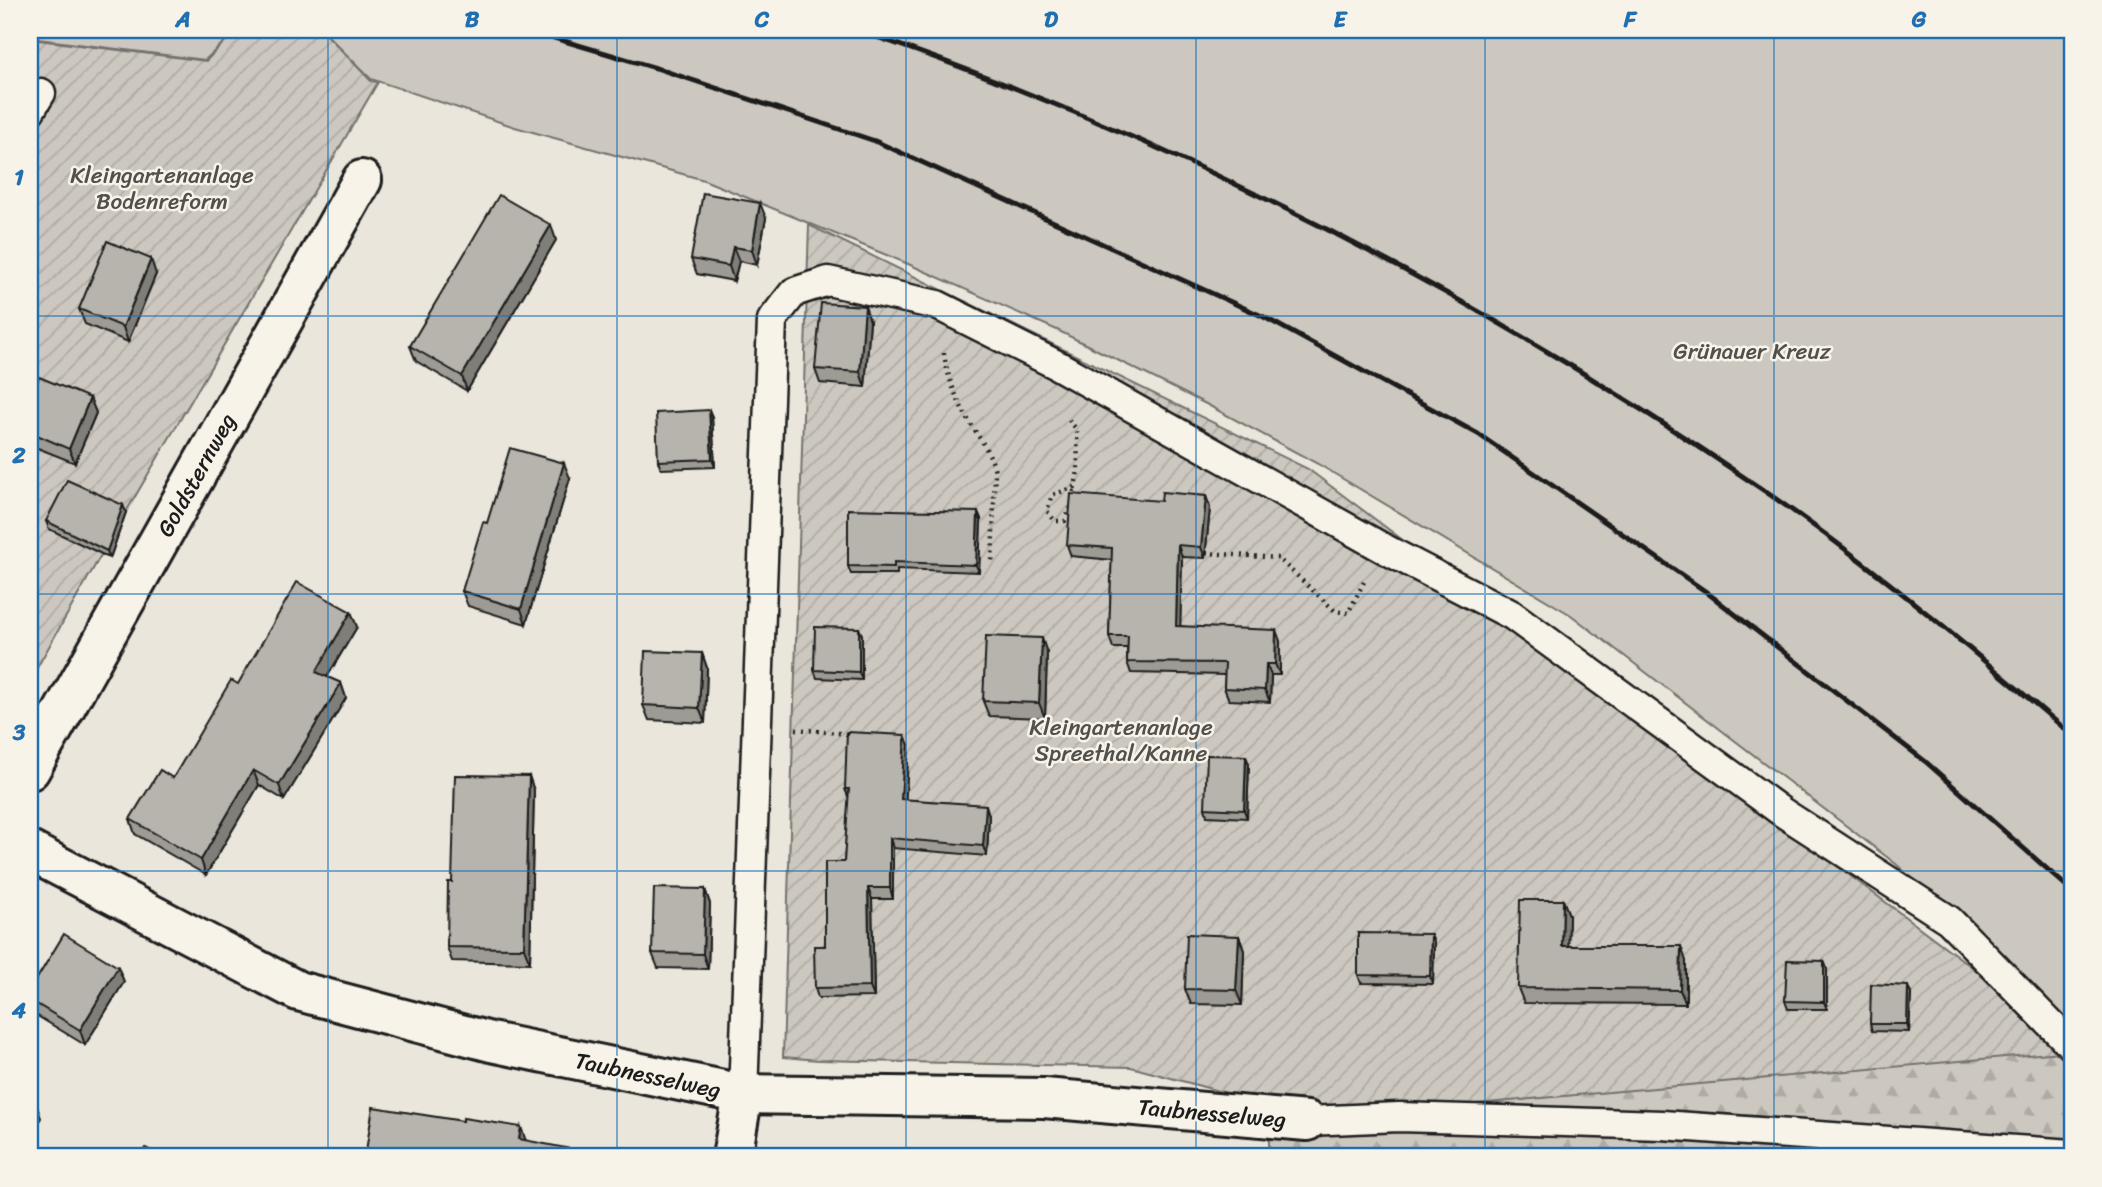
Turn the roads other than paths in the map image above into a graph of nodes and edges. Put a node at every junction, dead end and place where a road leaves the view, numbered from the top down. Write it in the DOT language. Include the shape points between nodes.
graph roads {
  1 [pos="362,180"];
  2 [pos="30,770"];
  3 [pos="30,851"];
  4 [pos="2072,1046"];
  5 [pos="743,1094"];
  6 [pos="1307,1121"];
  7 [pos="2072,1154"];
  8 [pos="732,1157"];
  1 -- 2 [label="street, Goldsternweg"];
  3 -- 5 [label="street, Taubnesselweg" via="298,991 491,1042"];
  4 -- 5 [label="lane" via="1949,920 1782,812 1511,615 1057,365 937,305 828,281 794,292 772,320"];
  5 -- 6 [label="street, Taubnesselweg" via="1044,1098"];
  5 -- 8 [label="street"];
  6 -- 7 [label="lane" via="1399,1117 1662,1125"];
}
